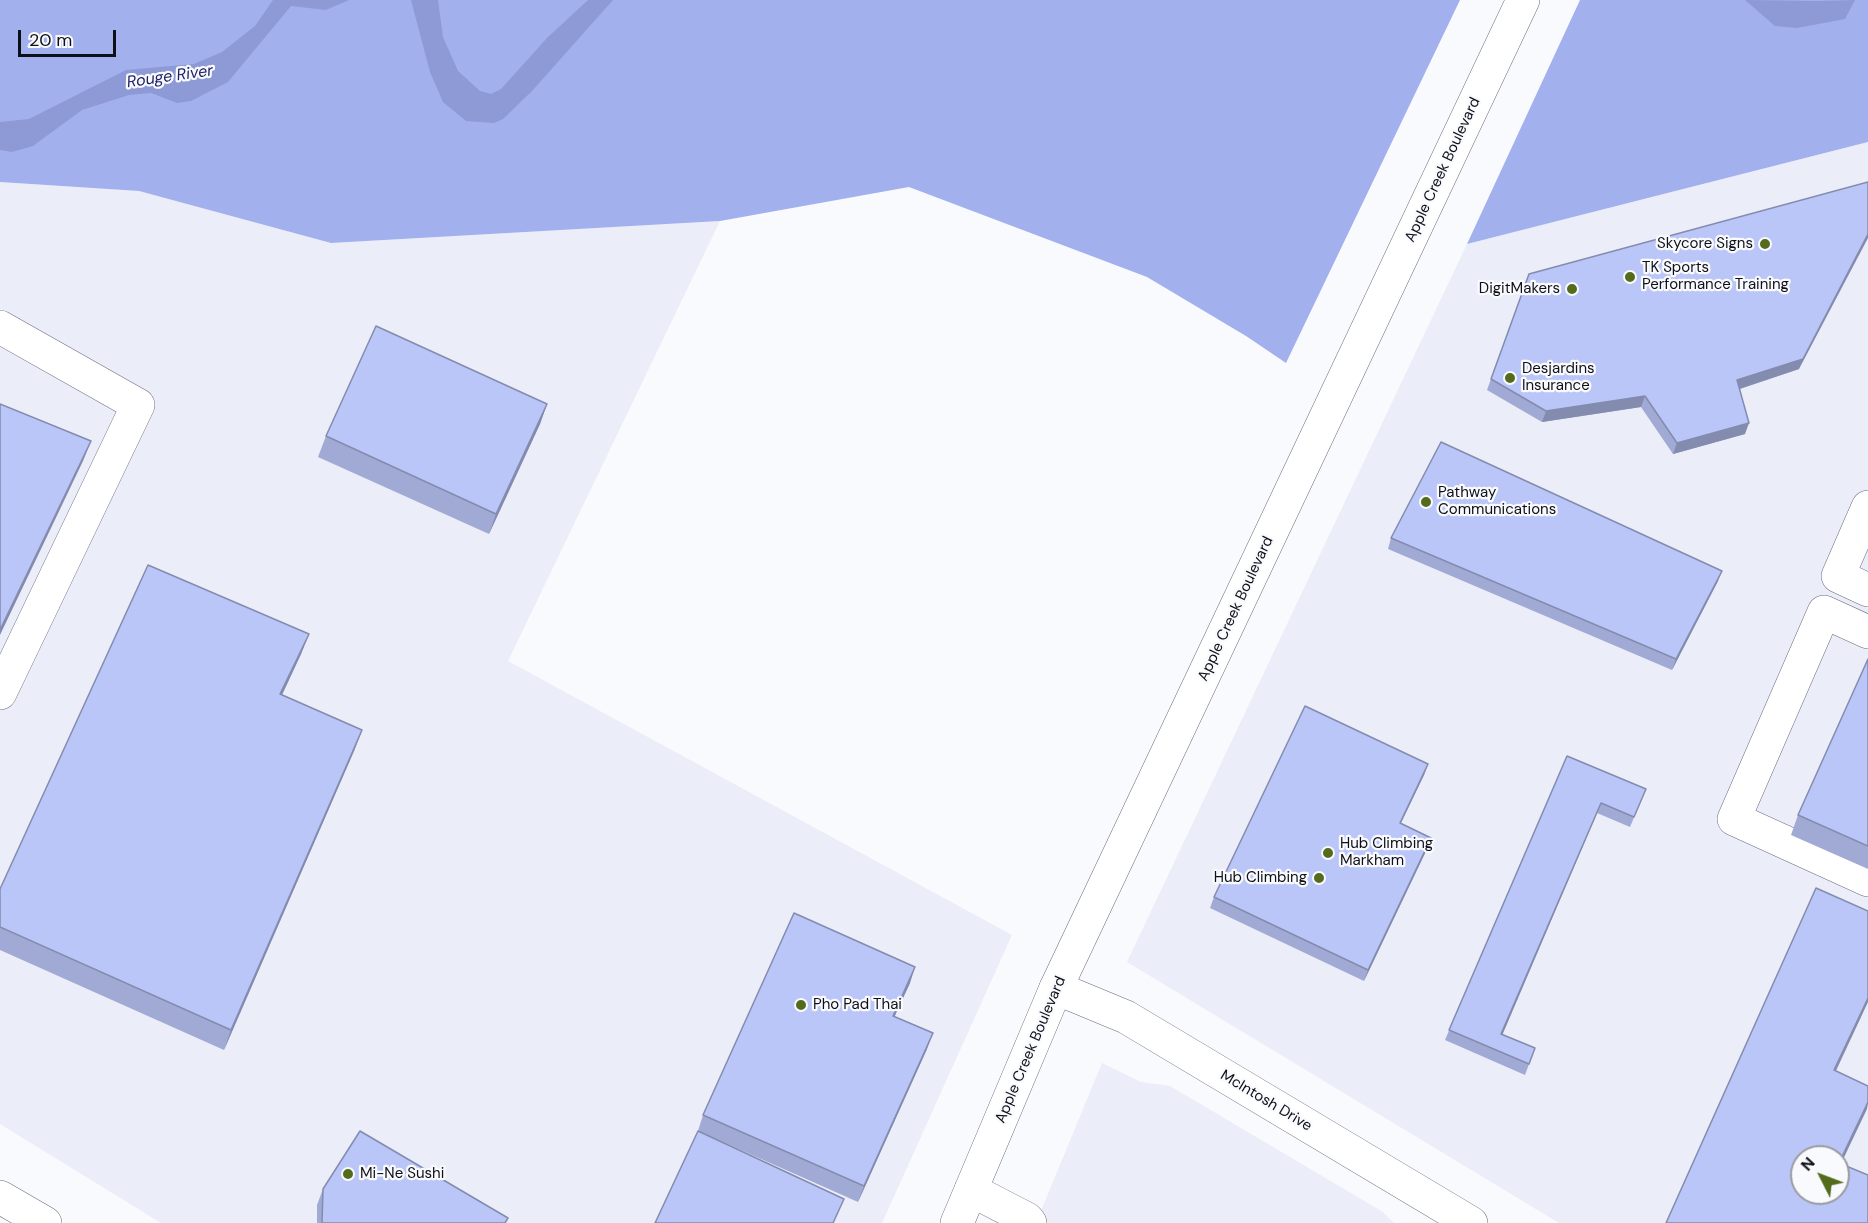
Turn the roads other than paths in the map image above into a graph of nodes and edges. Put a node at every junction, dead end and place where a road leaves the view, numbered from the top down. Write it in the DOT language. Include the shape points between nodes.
graph roads {
  1 [pos="1523,0"];
  2 [pos="0,327"];
  3 [pos="1868,507"];
  4 [pos="1868,590"];
  5 [pos="1868,632"];
  6 [pos="0,693"];
  7 [pos="1868,880"];
  8 [pos="1056,988"];
  9 [pos="971,1190"];
  10 [pos="0,1197"];
  11 [pos="1456,1219"];
  12 [pos="38,1222"];
  13 [pos="957,1223"];
  14 [pos="1030,1223"];
  1 -- 8 [label="main road, Apple Creek Boulevard"];
  2 -- 6 [label="main road" via="138,405"];
  3 -- 4 [label="main road" via="1838,576"];
  5 -- 7 [label="main road" via="1824,612 1734,819"];
  8 -- 9 [label="main road, Apple Creek Boulevard"];
  8 -- 11 [label="main road, McIntosh Drive" via="1119,1013"];
  9 -- 13 [label="main road, Apple Creek Boulevard"];
  9 -- 14 [label="main road"];
  10 -- 12 [label="main road"];
}
